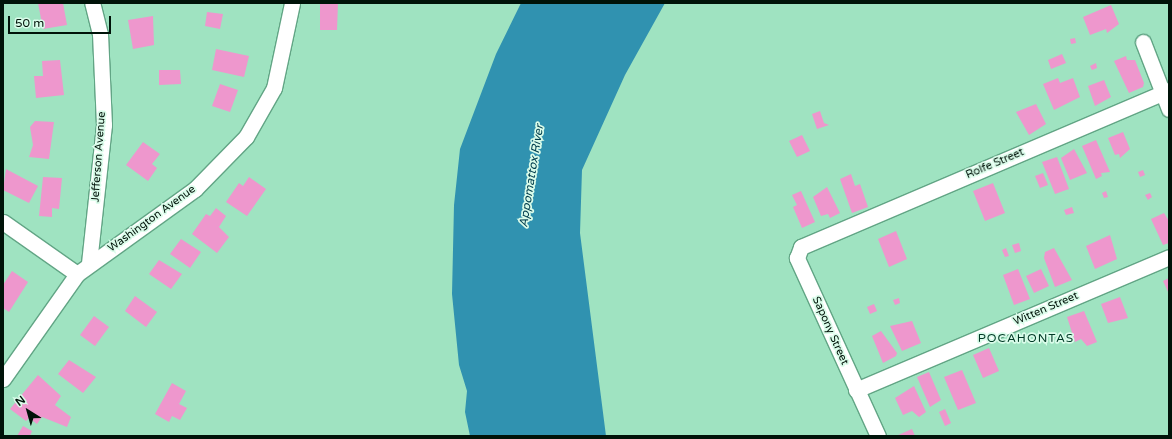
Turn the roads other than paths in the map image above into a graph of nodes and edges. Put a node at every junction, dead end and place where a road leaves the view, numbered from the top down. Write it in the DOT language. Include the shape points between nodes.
graph roads {
  1 [pos="92,3"];
  2 [pos="292,3"];
  3 [pos="1143,42"];
  4 [pos="1166,92"];
  5 [pos="1169,109"];
  6 [pos="3,222"];
  7 [pos="822,238"];
  8 [pos="1169,257"];
  9 [pos="89,263"];
  10 [pos="78,274"];
  11 [pos="3,379"];
  12 [pos="856,390"];
  13 [pos="878,436"];
  1 -- 9 [label="street, Jefferson Avenue" via="100,34 104,125"];
  2 -- 9 [label="street, Washington Avenue" via="274,88 246,137 195,188"];
  3 -- 4 [label="street"];
  4 -- 5 [label="street"];
  4 -- 7 [label="street, Rolfe Street"];
  6 -- 10 [label="street"];
  7 -- 12 [label="street, Sapony Street" via="801,247 797,258"];
  8 -- 12 [label="street, Witten Street"];
  9 -- 10 [label="street, Washington Avenue"];
  10 -- 11 [label="street, Washington Avenue"];
  12 -- 13 [label="street, Sapony Street"];
}
